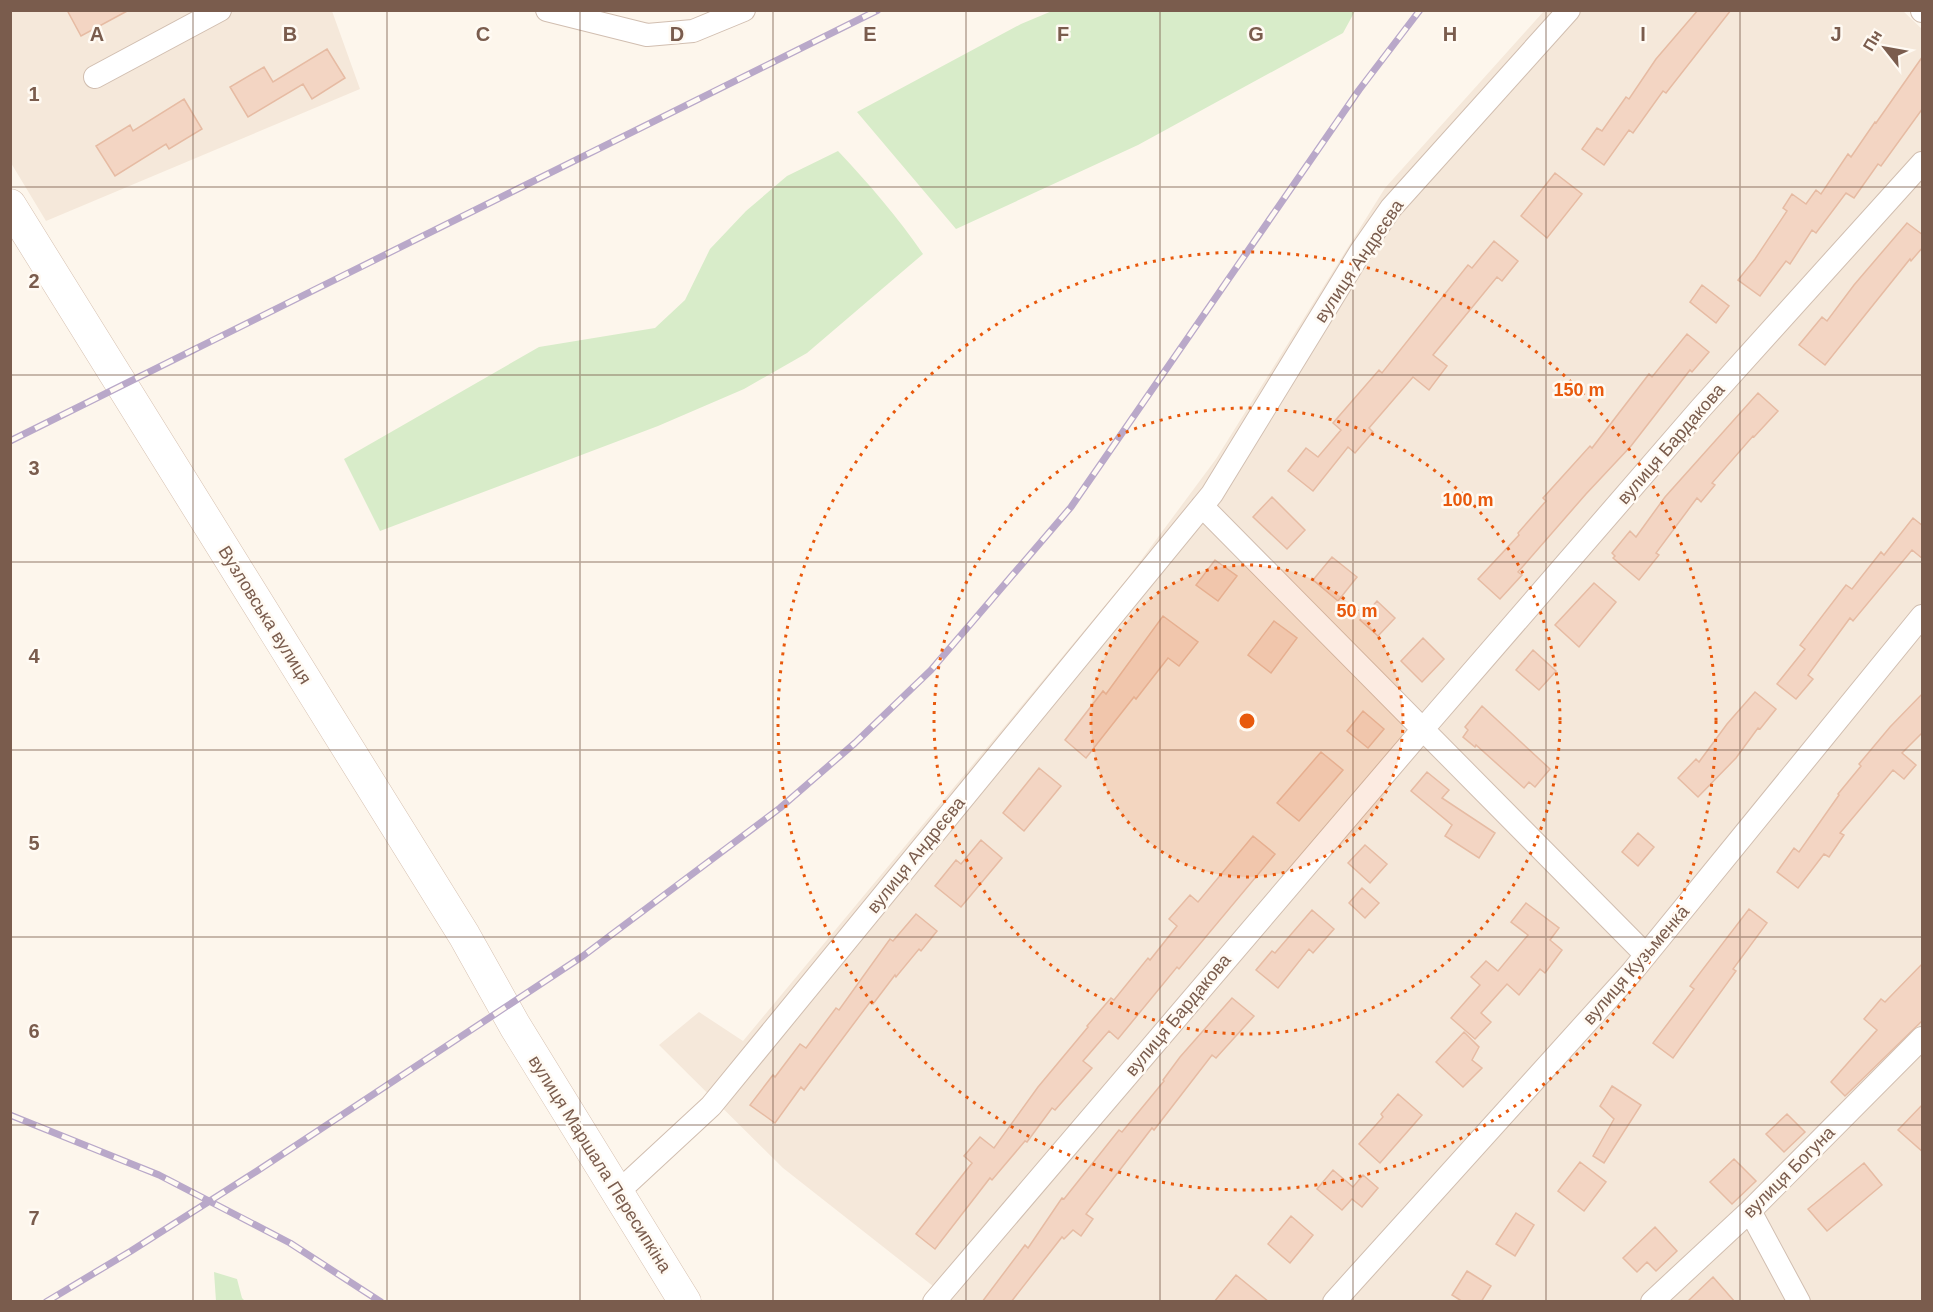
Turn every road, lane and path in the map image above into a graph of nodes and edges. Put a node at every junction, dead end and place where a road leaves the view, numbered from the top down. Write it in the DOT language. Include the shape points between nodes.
graph roads {
  1 [pos="220,10"];
  2 [pos="547,10"];
  3 [pos="744,10"];
  4 [pos="1569,10"];
  5 [pos="95,77"];
  6 [pos="1923,163"];
  7 [pos="10,205"];
  8 [pos="19,226"];
  9 [pos="1202,506"];
  10 [pos="1923,616"];
  11 [pos="1423,729"];
  12 [pos="1646,955"];
  13 [pos="515,1026"];
  14 [pos="1923,1038"];
  15 [pos="617,1193"];
  16 [pos="1750,1211"];
  17 [pos="685,1302"];
  18 [pos="934,1302"];
  19 [pos="1334,1302"];
  20 [pos="1652,1302"];
  21 [pos="1799,1302"];
  1 -- 5 [label="street"];
  2 -- 3 [label="street" via="647,35 693,31"];
  4 -- 9 [label="street, вулиця Андрєєва" via="1391,208"];
  6 -- 11 [label="street, вулиця Бардакова" via="1701,408"];
  7 -- 8 [label="main road, Вузловська вулиця"];
  8 -- 13 [label="main road, Вузловська вулиця" via="464,934"];
  9 -- 11 [label="street"];
  9 -- 15 [label="street, вулиця Андрєєва" via="711,1106"];
  10 -- 12 [label="street, вулиця Кузьменка"];
  11 -- 12 [label="street"];
  11 -- 18 [label="street, вулиця Бардакова"];
  12 -- 19 [label="street, вулиця Кузьменка"];
  13 -- 15 [label="main road, вулиця Маршала Пересипкіна"];
  14 -- 16 [label="street, вулиця Богуна"];
  15 -- 17 [label="main road, вулиця Маршала Пересипкіна"];
  16 -- 20 [label="street, вулиця Богуна"];
  16 -- 21 [label="street"];
}
